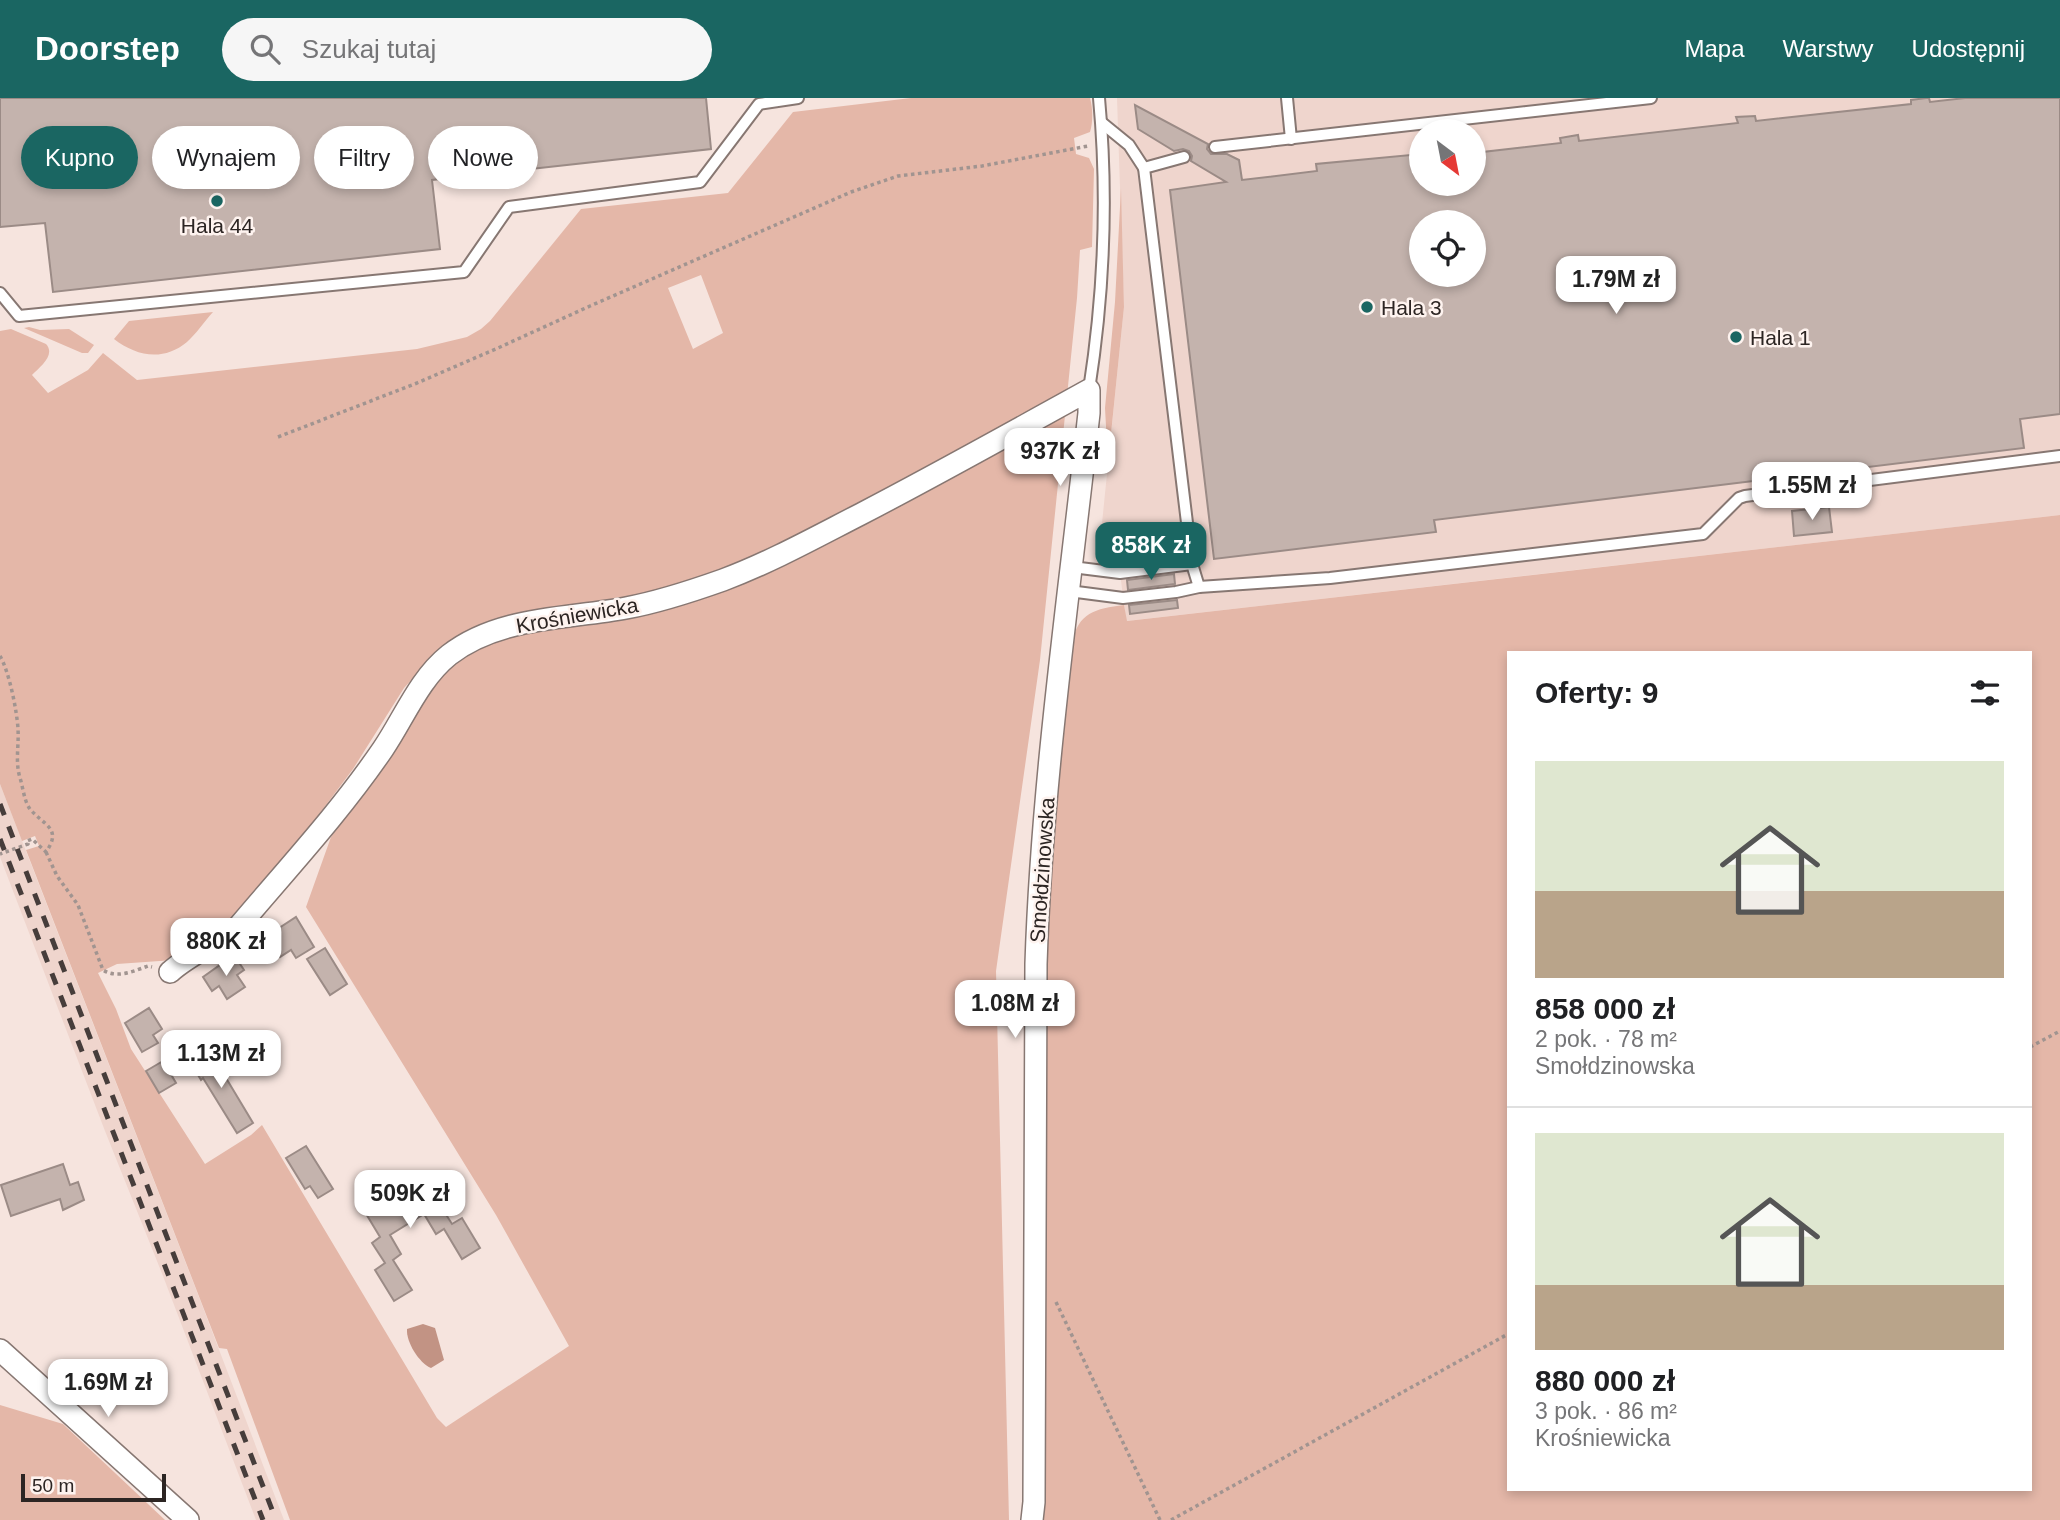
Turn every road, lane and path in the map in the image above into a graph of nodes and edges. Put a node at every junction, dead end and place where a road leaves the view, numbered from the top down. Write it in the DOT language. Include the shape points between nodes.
graph roads {
  1 [pos="798,98"];
  2 [pos="1099,98"];
  3 [pos="1287,98"];
  4 [pos="1651,98"];
  5 [pos="1563,103"];
  6 [pos="1102,124"];
  7 [pos="1292,139"];
  8 [pos="1104,143"];
  9 [pos="1215,147"];
  10 [pos="1184,157"];
  11 [pos="1144,169"];
  12 [pos="0,293"];
  13 [pos="1089,390"];
  14 [pos="278,437"];
  15 [pos="2060,456"];
  16 [pos="1192,564"];
  17 [pos="1072,567"];
  18 [pos="1199,587"];
  19 [pos="1069,591"];
  20 [pos="0,656"];
  21 [pos="46,852"];
  22 [pos="0,855"];
  23 [pos="170,972"];
  24 [pos="2060,1031"];
  25 [pos="2032,1046"];
  26 [pos="1053,1296"];
  27 [pos="1507,1335"];
  28 [pos="0,1350"];
  29 [pos="188,1520"];
  30 [pos="1032,1520"];
  31 [pos="1160,1520"];
  32 [pos="1171,1520"];
  1 -- 12 [label="lane" via="759,104 700,182 509,207 464,272 19,316"];
  2 -- 6 [label="lane"];
  3 -- 7 [label="lane"];
  4 -- 5 [label="lane"];
  5 -- 7 [label="lane"];
  6 -- 8 [label="lane"];
  6 -- 11 [label="lane" via="1129,145"];
  7 -- 9 [label="lane"];
  8 -- 13 [label="lane" via="1102,263"];
  8 -- 14 [label="path" via="898,176 851,192 417,383"];
  10 -- 11 [label="lane"];
  11 -- 16 [label="lane"];
  13 -- 17 [label="street, Smołdzinowska"];
  13 -- 23 [label="street, Krośniewicka" via="878,505 737,574 629,608 496,631 451,653 426,679 351,792 239,926"];
  15 -- 18 [label="lane" via="1745,496 1703,534 1330,578"];
  16 -- 17 [label="lane" via="1120,573"];
  16 -- 18 [label="lane"];
  17 -- 19 [label="street, Smołdzinowska"];
  18 -- 19 [label="lane" via="1123,598"];
  19 -- 30 [label="street, Smołdzinowska" via="1038,898"];
  20 -- 21 [label="path" via="18,729 16,765 29,807 53,836"];
  21 -- 22 [label="path" via="32,839"];
  21 -- 23 [label="path" via="78,905 103,970 110,975 148,966"];
  24 -- 25 [label="path"];
  26 -- 31 [label="path"];
  27 -- 32 [label="path"];
  28 -- 29 [label="street"];
}
